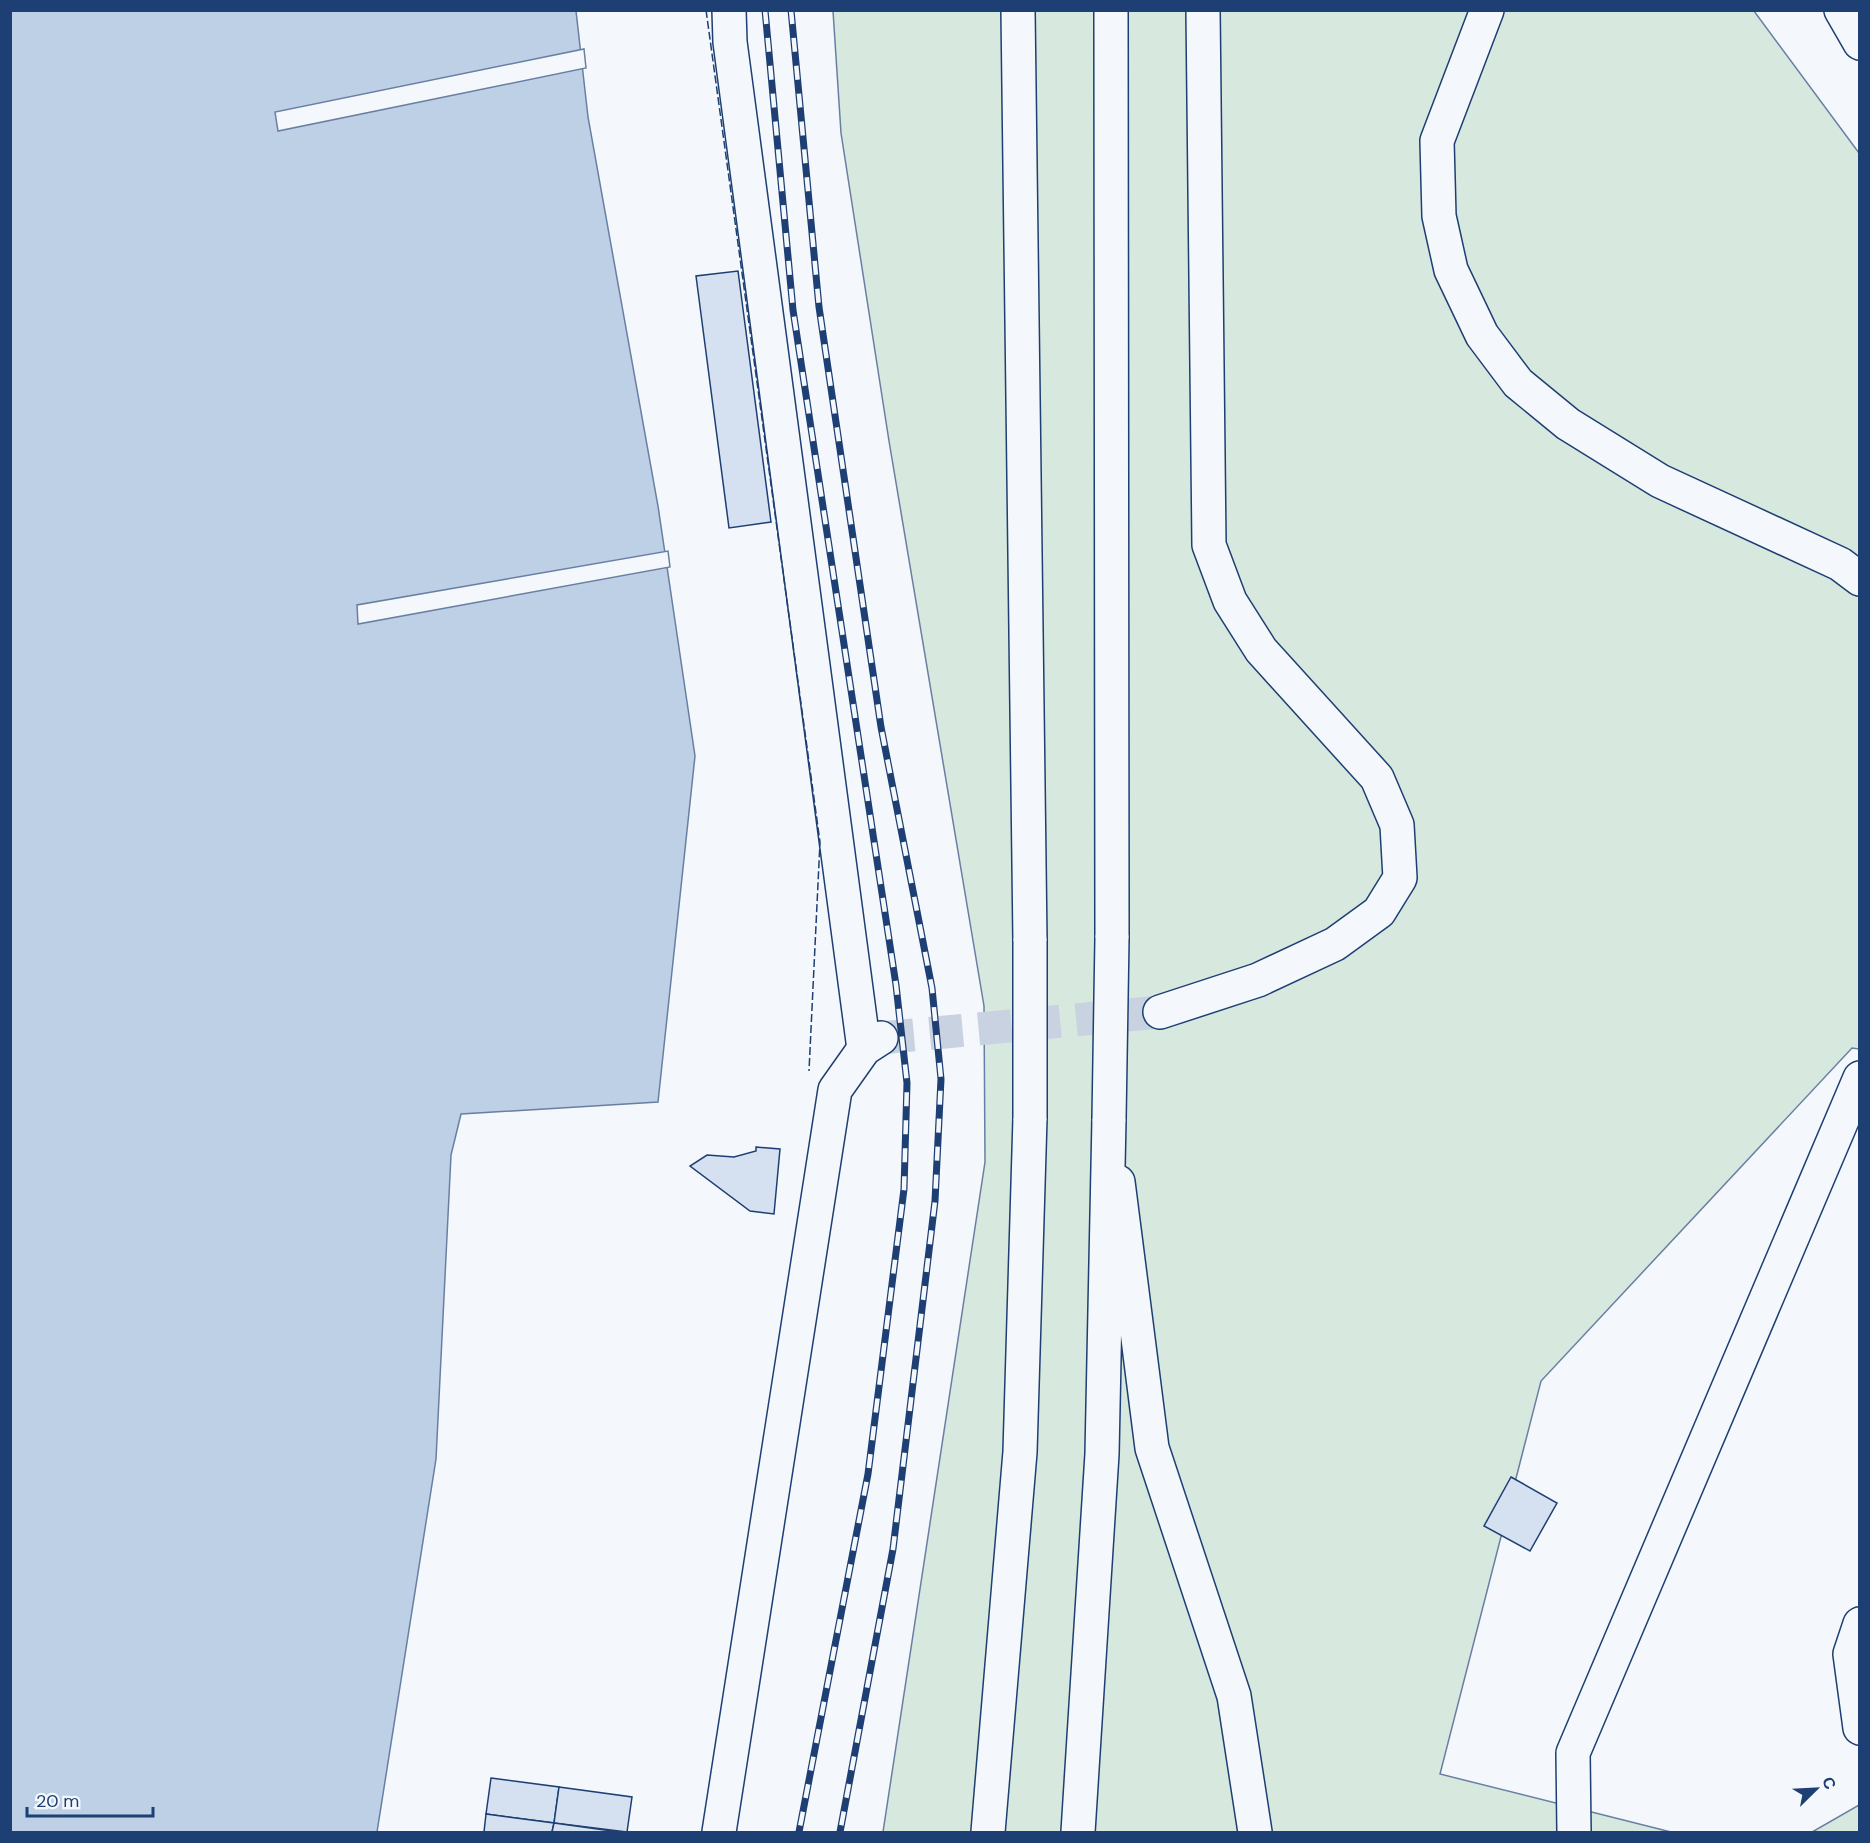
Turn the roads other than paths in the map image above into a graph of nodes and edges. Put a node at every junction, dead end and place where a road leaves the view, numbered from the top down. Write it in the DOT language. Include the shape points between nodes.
graph roads {
  1 [pos="729,10"];
  2 [pos="1018,10"];
  3 [pos="1111,10"];
  4 [pos="1203,10"];
  5 [pos="1487,10"];
  6 [pos="1841,10"];
  7 [pos="1860,43"];
  8 [pos="1860,579"];
  9 [pos="1160,1012"];
  10 [pos="1860,1078"];
  11 [pos="1109,1119"];
  12 [pos="1860,1624"];
  13 [pos="1860,1728"];
  14 [pos="719,1833"];
  15 [pos="988,1833"];
  16 [pos="1078,1833"];
  17 [pos="1255,1833"];
  18 [pos="1574,1833"];
  1 -- 14 [label="main road" via="731,54 873,1044 835,1090"];
  2 -- 15 [label="main road, bridge" via="1030,1118 1020,1452"];
  3 -- 11 [label="main road, bridge"];
  4 -- 9 [label="main road" via="1209,545 1230,601 1261,650 1377,778 1396,825 1400,878 1380,912 1335,944 1258,980"];
  5 -- 8 [label="main road" via="1437,141 1439,216 1452,270 1482,335 1518,383 1568,424 1660,481 1840,564"];
  6 -- 7 [label="main road"];
  10 -- 18 [label="main road" via="1572,1753"];
  11 -- 16 [label="main road" via="1102,1454"];
  11 -- 17 [label="main road" via="1152,1448 1234,1696"];
  12 -- 13 [label="main road" via="1850,1654"];
}
